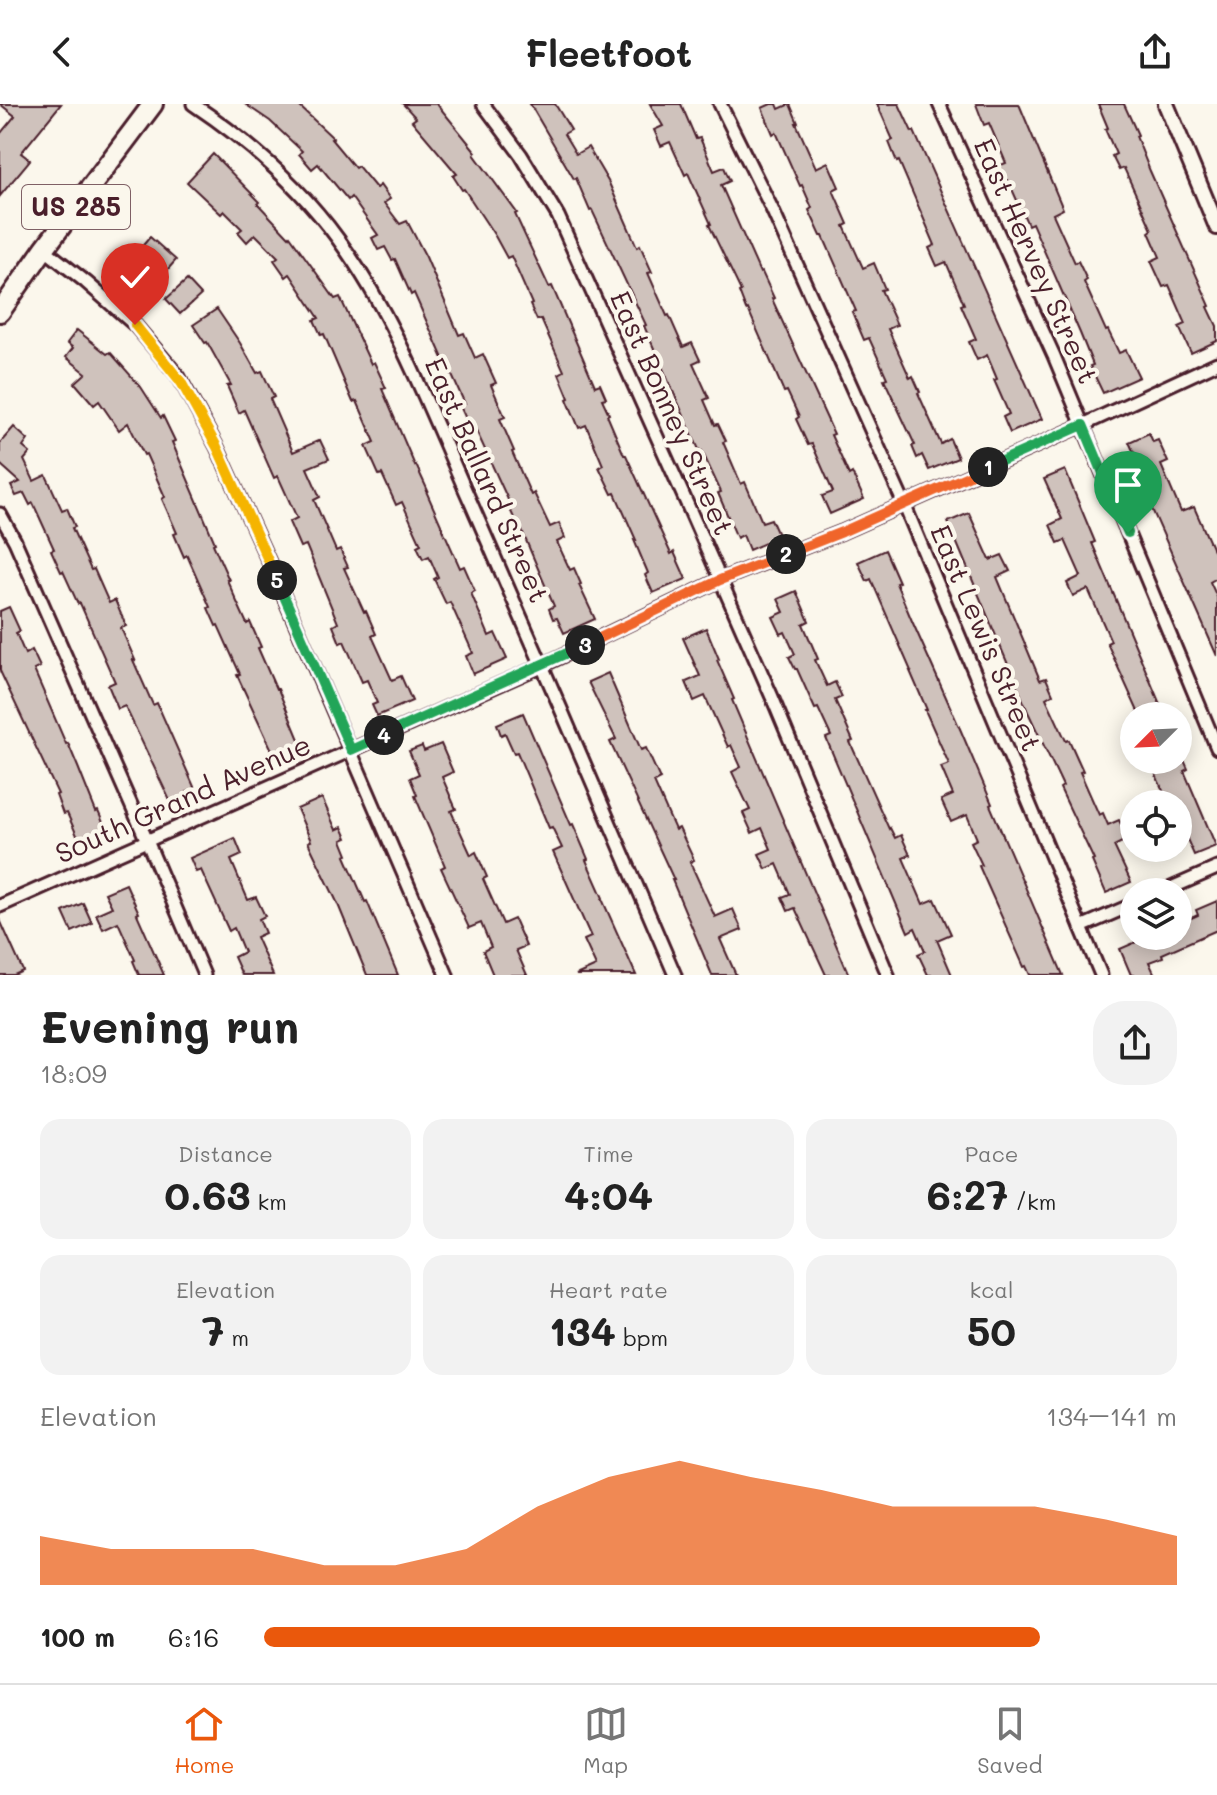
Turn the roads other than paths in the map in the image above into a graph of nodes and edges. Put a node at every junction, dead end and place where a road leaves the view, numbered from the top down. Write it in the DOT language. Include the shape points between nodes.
graph roads {
  1 [pos="153,104"];
  2 [pos="193,104"];
  3 [pos="483,104"];
  4 [pos="720,104"];
  5 [pos="939,104"];
  6 [pos="1166,104"];
  7 [pos="1217,227"];
  8 [pos="44,249"];
  9 [pos="0,312"];
  10 [pos="1217,363"];
  11 [pos="1083,425"];
  12 [pos="904,504"];
  13 [pos="0,514"];
  14 [pos="720,580"];
  15 [pos="543,665"];
  16 [pos="1217,748"];
  17 [pos="351,750"];
  18 [pos="147,841"];
  19 [pos="1217,868"];
  20 [pos="1192,879"];
  21 [pos="0,906"];
  22 [pos="1120,910"];
  23 [pos="1081,927"];
  24 [pos="204,975"];
  25 [pos="447,975"];
  26 [pos="675,975"];
  27 [pos="888,975"];
  28 [pos="1101,975"];
  1 -- 8 [label="main road, US 285"];
  2 -- 15 [label="street, East Ballard Street" via="264,157 301,193 372,289"];
  3 -- 14 [label="street, East Bonney Street" via="558,216"];
  4 -- 12 [label="street, East Lewis Street"];
  5 -- 11 [label="street, East Hervey Street"];
  6 -- 7 [label="street"];
  8 -- 9 [label="main road, US 285"];
  8 -- 17 [label="street" via="135,325 179,377 217,447"];
  10 -- 11 [label="street, South Grand Avenue"];
  11 -- 12 [label="street, South Grand Avenue"];
  11 -- 16 [label="street, East Hervey Street"];
  12 -- 14 [label="street, South Grand Avenue"];
  12 -- 23 [label="street, East Lewis Street"];
  13 -- 18 [label="street"];
  14 -- 15 [label="street, South Grand Avenue"];
  14 -- 27 [label="street, East Bonney Street"];
  15 -- 17 [label="street, South Grand Avenue"];
  15 -- 26 [label="street, East Ballard Street"];
  17 -- 18 [label="street, South Grand Avenue"];
  17 -- 25 [label="street"];
  18 -- 21 [label="street, South Grand Avenue"];
  18 -- 24 [label="street"];
  19 -- 20 [label="street"];
  22 -- 23 [label="street"];
  23 -- 28 [label="street, East Lewis Street"];
}
